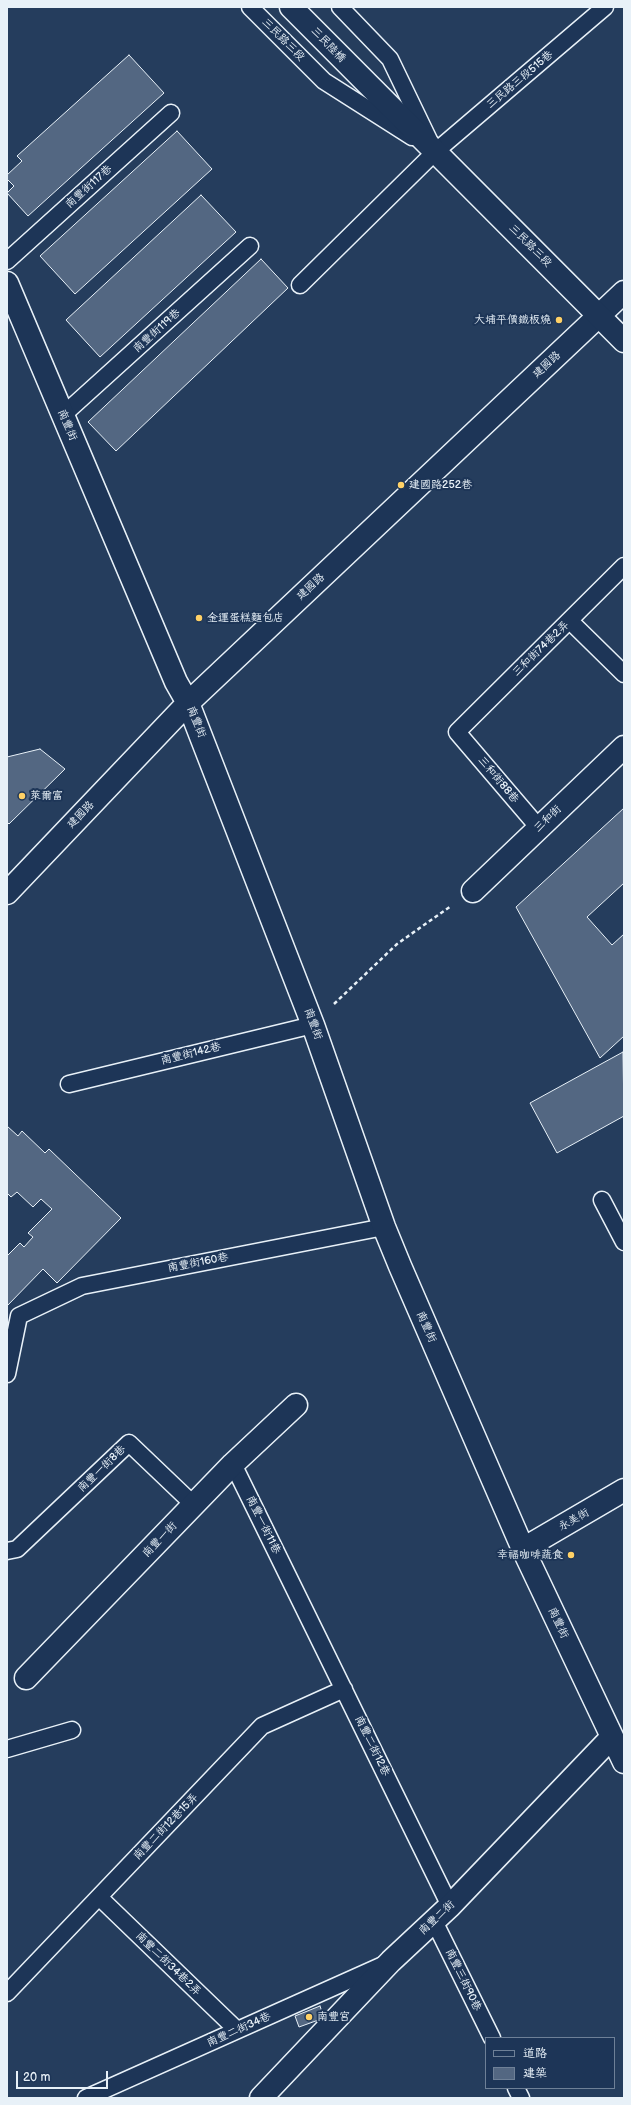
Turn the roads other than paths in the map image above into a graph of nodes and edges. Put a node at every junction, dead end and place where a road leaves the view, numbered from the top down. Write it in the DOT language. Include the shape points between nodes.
graph roads {
  1 [pos="250,7"];
  2 [pos="291,7"];
  3 [pos="340,7"];
  4 [pos="605,7"];
  5 [pos="365,83"];
  6 [pos="171,113"];
  7 [pos="435,152"];
  8 [pos="250,246"];
  9 [pos="7,261"];
  10 [pos="7,284"];
  11 [pos="300,285"];
  12 [pos="624,292"];
  13 [pos="599,316"];
  14 [pos="624,341"];
  15 [pos="63,416"];
  16 [pos="624,566"];
  17 [pos="570,621"];
  18 [pos="624,674"];
  19 [pos="188,703"];
  20 [pos="457,732"];
  21 [pos="624,747"];
  22 [pos="539,828"];
  23 [pos="473,891"];
  24 [pos="7,893"];
  25 [pos="313,1024"];
  26 [pos="69,1084"];
  27 [pos="602,1200"];
  28 [pos="384,1227"];
  29 [pos="624,1242"];
  30 [pos="7,1374"];
  31 [pos="296,1404"];
  32 [pos="233,1464"];
  33 [pos="624,1490"];
  34 [pos="194,1505"];
  35 [pos="523,1549"];
  36 [pos="7,1551"];
  37 [pos="293,1586"];
  38 [pos="26,1678"];
  39 [pos="344,1688"];
  40 [pos="72,1730"];
  41 [pos="618,1734"];
  42 [pos="7,1749"];
  43 [pos="624,1762"];
  44 [pos="99,1897"];
  45 [pos="450,1906"];
  46 [pos="434,1921"];
  47 [pos="391,1961"];
  48 [pos="7,1993"];
  49 [pos="237,2030"];
  50 [pos="492,2037"];
  51 [pos="516,2089"];
  52 [pos="86,2098"];
  53 [pos="261,2098"];
  54 [pos="521,2098"];
  1 -- 7 [label="lane, 三民路三段" via="324,81"];
  2 -- 5 [label="street, 三民陸橋"];
  3 -- 7 [label="lane, 三民路三段" via="390,60"];
  4 -- 7 [label="lane, 三民路三段515巷"];
  5 -- 7 [label="street, 三民路三段"];
  6 -- 9 [label="lane, 南豐街117巷"];
  7 -- 11 [label="lane, 三民路三段515巷"];
  7 -- 13 [label="street, 三民路三段"];
  8 -- 15 [label="lane, 南豐街119巷"];
  10 -- 15 [label="street, 南豐街"];
  12 -- 13 [label="street, 建國路"];
  13 -- 14 [label="street, 三民路三段"];
  13 -- 19 [label="street, 建國路"];
  15 -- 19 [label="street, 南豐街" via="176,682"];
  16 -- 17 [label="lane, 三和街74巷2弄"];
  17 -- 18 [label="lane"];
  17 -- 20 [label="lane, 三和街74巷2弄"];
  19 -- 24 [label="street, 建國路"];
  19 -- 25 [label="street, 南豐街"];
  20 -- 22 [label="lane, 三和街88巷"];
  21 -- 22 [label="street, 三和街"];
  22 -- 23 [label="street, 三和街"];
  25 -- 26 [label="lane, 南豐街142巷"];
  25 -- 28 [label="street, 南豐街"];
  27 -- 29 [label="lane"];
  28 -- 30 [label="lane, 南豐街160巷" via="82,1286 19,1316"];
  28 -- 35 [label="street, 南豐街"];
  31 -- 32 [label="street, 南豐一街"];
  32 -- 34 [label="street, 南豐一街"];
  32 -- 37 [label="lane, 南豐一街11巷"];
  33 -- 35 [label="street, 永美街"];
  34 -- 36 [label="lane, 南豐一街8巷" via="129,1443 17,1549"];
  34 -- 38 [label="street, 南豐一街"];
  35 -- 41 [label="street, 南豐街"];
  37 -- 39 [label="lane, 南豐二街12巷"];
  39 -- 44 [label="lane, 南豐二街12巷15弄" via="262,1726"];
  39 -- 45 [label="lane, 南豐二街12巷"];
  40 -- 42 [label="lane"];
  41 -- 43 [label="street, 南豐街"];
  41 -- 45 [label="street, 南豐二街"];
  44 -- 48 [label="lane, 南豐二街12巷15弄"];
  44 -- 49 [label="lane, 南豐二街34巷2弄"];
  45 -- 46 [label="street, 南豐二街"];
  46 -- 47 [label="street, 南豐二街"];
  46 -- 50 [label="lane, 南豐三街90巷"];
  47 -- 49 [label="lane, 南豐二街34巷"];
  47 -- 53 [label="street, 南豐二街"];
  49 -- 52 [label="lane, 南豐二街34巷"];
  51 -- 54 [label="lane"];
}
